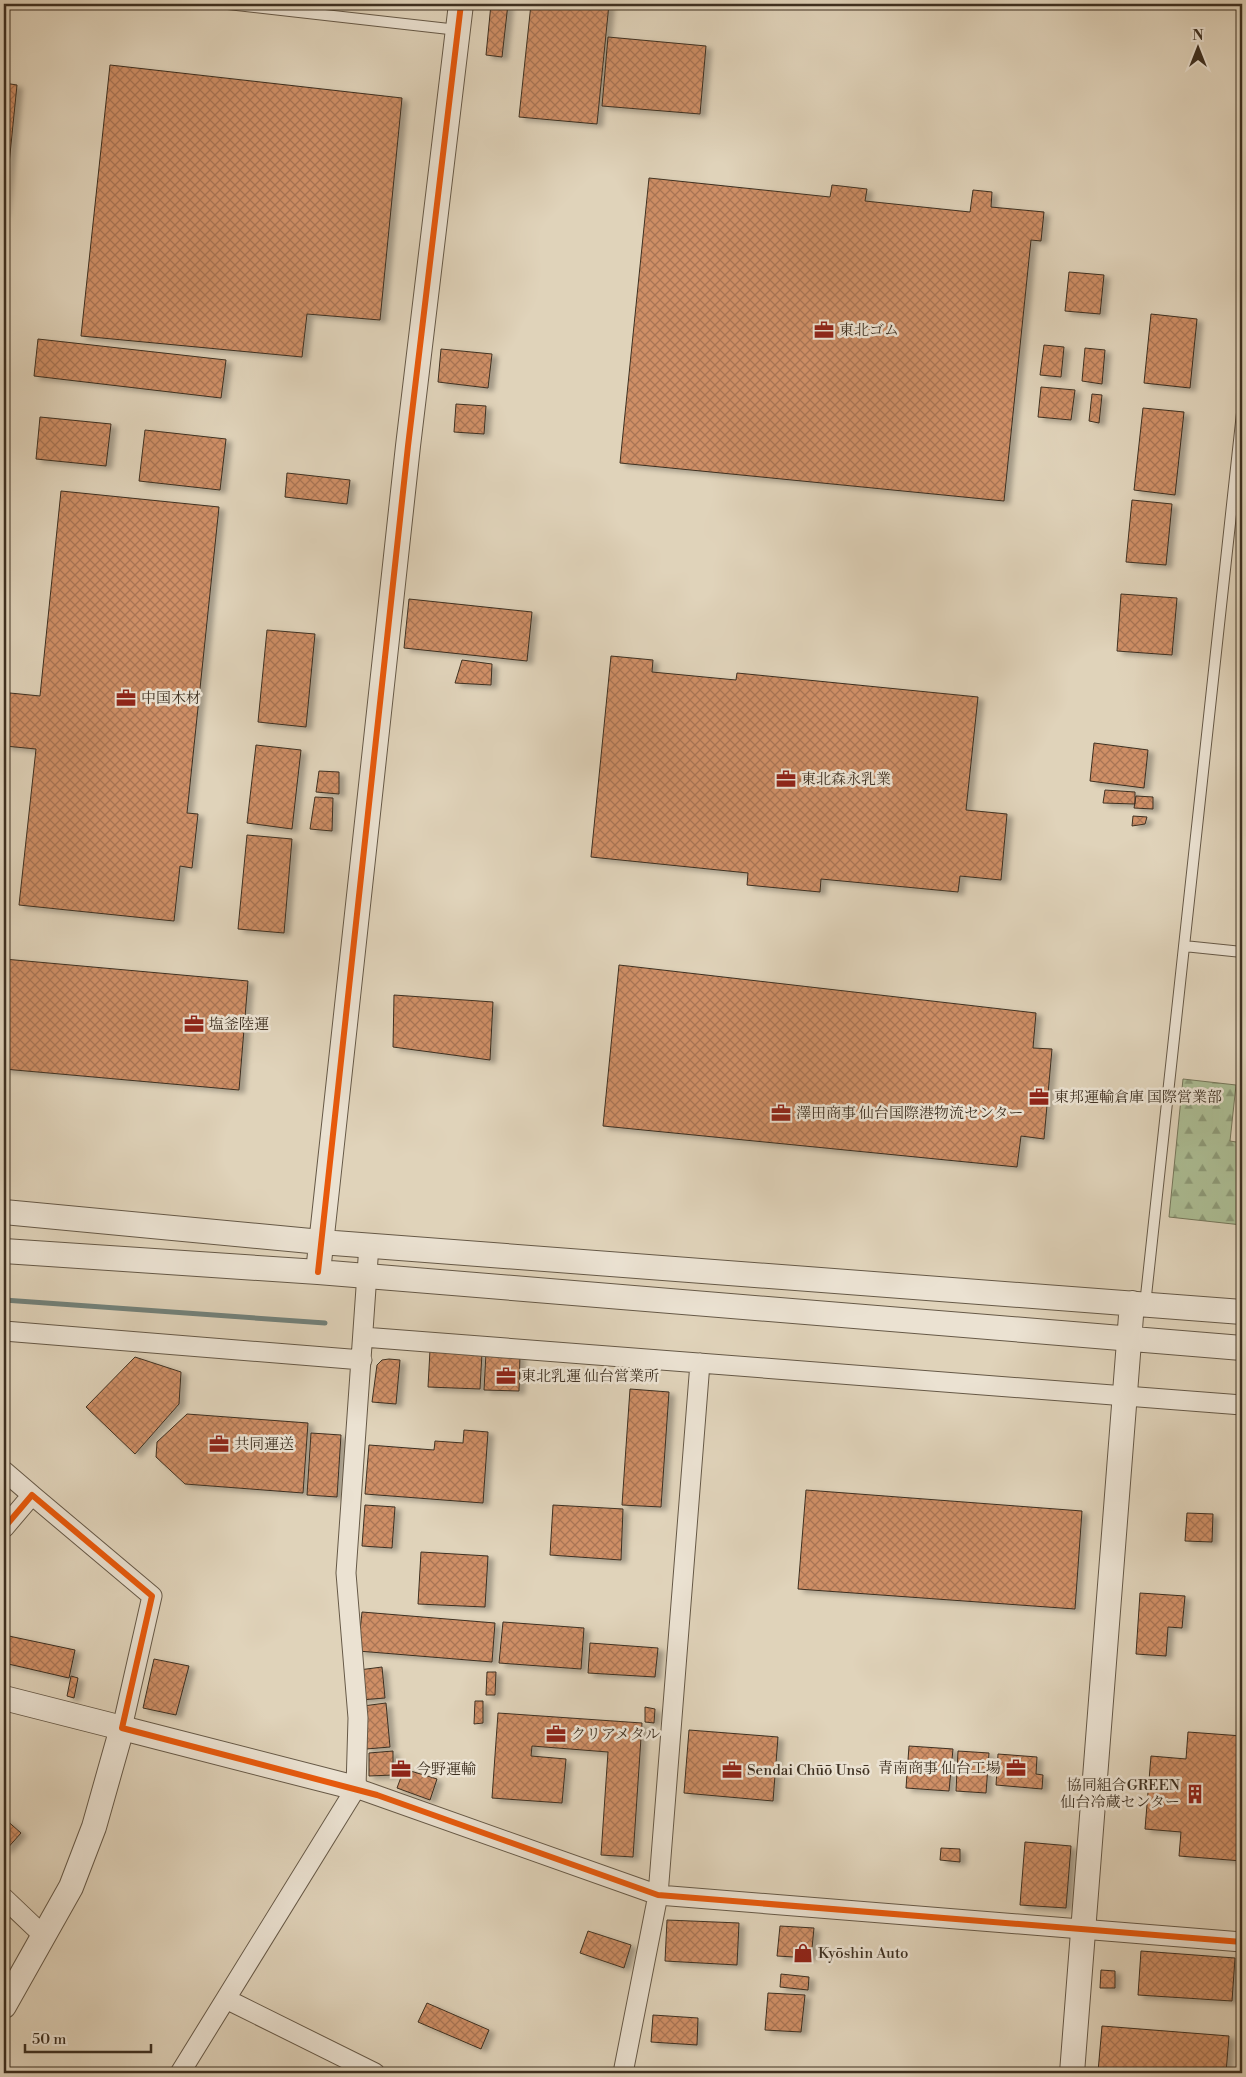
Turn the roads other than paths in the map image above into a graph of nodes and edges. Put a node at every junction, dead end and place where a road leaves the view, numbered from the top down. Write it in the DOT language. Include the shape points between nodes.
graph roads {
  1 [pos="228,4"];
  2 [pos="461,4"];
  3 [pos="458,30"];
  4 [pos="1242,413"];
  5 [pos="1184,946"];
  6 [pos="1242,952"];
  7 [pos="4,1212"];
  8 [pos="321,1242"];
  9 [pos="370,1245"];
  10 [pos="4,1251"];
  11 [pos="318,1272"];
  12 [pos="367,1278"];
  13 [pos="1138,1304"];
  14 [pos="1242,1312"];
  15 [pos="4,1331"];
  16 [pos="363,1337"];
  17 [pos="1129,1340"];
  18 [pos="1242,1348"];
  19 [pos="362,1360"];
  20 [pos="700,1363"];
  21 [pos="1126,1396"];
  22 [pos="1242,1405"];
  23 [pos="4,1471"];
  24 [pos="32,1495"];
  25 [pos="4,1528"];
  26 [pos="4,1698"];
  27 [pos="122,1728"];
  28 [pos="356,1788"];
  29 [pos="658,1895"];
  30 [pos="4,1898"];
  31 [pos="1084,1930"];
  32 [pos="44,1937"];
  33 [pos="1242,1942"];
  34 [pos="226,1999"];
  35 [pos="4,2006"];
  36 [pos="180,2073"];
  37 [pos="375,2073"];
  38 [pos="623,2073"];
  39 [pos="1072,2073"];
  1 -- 3 [label="lane"];
  2 -- 3 [label="street"];
  3 -- 8 [label="street" via="408,446"];
  4 -- 5 [label="lane"];
  5 -- 6 [label="lane"];
  5 -- 13 [label="lane"];
  7 -- 8 [label="street"];
  8 -- 9 [label="street"];
  8 -- 11 [label="street"];
  9 -- 12 [label="street"];
  9 -- 13 [label="street"];
  10 -- 11 [label="street"];
  11 -- 12 [label="street"];
  12 -- 16 [label="street"];
  12 -- 17 [label="street"];
  13 -- 14 [label="street"];
  13 -- 17 [label="street"];
  15 -- 19 [label="street"];
  16 -- 19 [label="street"];
  16 -- 20 [label="street"];
  17 -- 18 [label="street"];
  17 -- 21 [label="street"];
  19 -- 28 [label="street" via="346,1573 358,1718"];
  20 -- 21 [label="street"];
  20 -- 29 [label="street"];
  21 -- 22 [label="street"];
  21 -- 31 [label="street"];
  23 -- 24 [label="street"];
  24 -- 25 [label="street"];
  24 -- 27 [label="street" via="152,1596"];
  26 -- 27 [label="street"];
  27 -- 28 [label="street"];
  27 -- 32 [label="street" via="94,1826 71,1887"];
  28 -- 29 [label="street"];
  28 -- 34 [label="street"];
  29 -- 31 [label="street"];
  29 -- 38 [label="street"];
  30 -- 32 [label="street"];
  31 -- 33 [label="street"];
  31 -- 39 [label="street"];
  32 -- 35 [label="street"];
  34 -- 36 [label="street"];
  34 -- 37 [label="street"];
}
